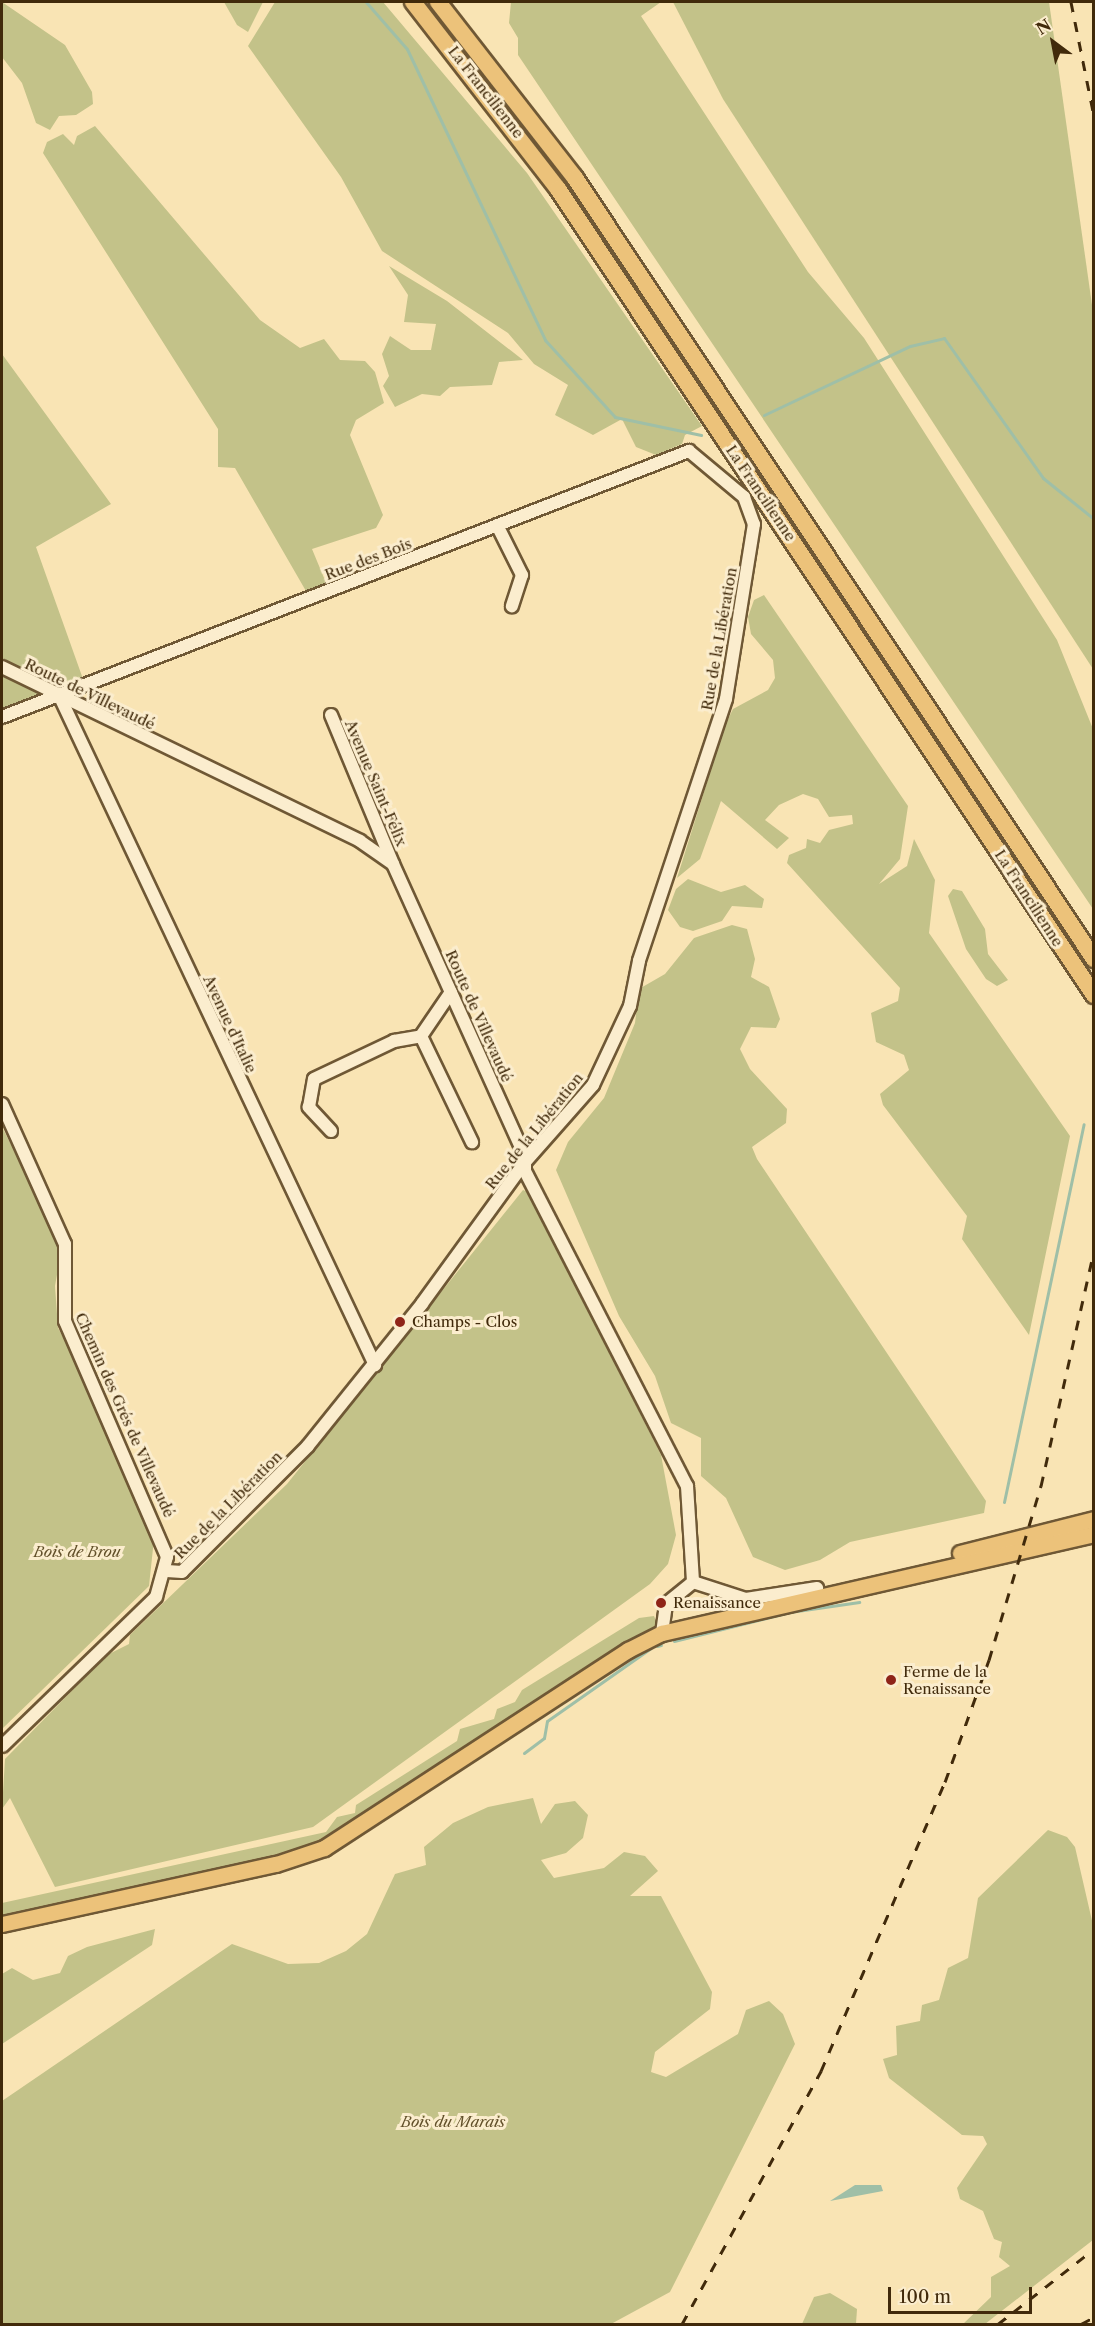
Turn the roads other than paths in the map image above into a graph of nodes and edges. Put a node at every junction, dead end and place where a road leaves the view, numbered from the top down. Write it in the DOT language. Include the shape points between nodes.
graph roads {
  1 [pos="413,2"];
  2 [pos="438,2"];
  3 [pos="744,497"];
  4 [pos="497,525"];
  5 [pos="512,606"];
  6 [pos="2,668"];
  7 [pos="59,695"];
  8 [pos="331,715"];
  9 [pos="2,717"];
  10 [pos="393,864"];
  11 [pos="1094,959"];
  12 [pos="451,992"];
  13 [pos="1094,995"];
  14 [pos="421,1036"];
  15 [pos="2,1104"];
  16 [pos="331,1131"];
  17 [pos="472,1142"];
  18 [pos="525,1162"];
  19 [pos="375,1365"];
  20 [pos="1094,1519"];
  21 [pos="1094,1534"];
  22 [pos="167,1571"];
  23 [pos="693,1582"];
  24 [pos="817,1588"];
  25 [pos="662,1633"];
  26 [pos="2,1746"];
  27 [pos="2,1924"];
  1 -- 13 [label="highway, La Francilienne" via="558,189"];
  2 -- 11 [label="highway, La Francilienne" via="575,178"];
  3 -- 4 [label="street, Rue des Bois" via="688,451"];
  3 -- 18 [label="street, Rue de la Libération" via="754,525 726,699 639,961 630,1006 593,1085"];
  4 -- 5 [label="street" via="522,575"];
  4 -- 7 [label="street, Rue des Bois"];
  6 -- 7 [label="street, Route de Villevaudé"];
  7 -- 9 [label="street, Rue des Bois"];
  7 -- 10 [label="street, Route de Villevaudé" via="360,841"];
  7 -- 19 [label="street, Avenue d'Italie"];
  8 -- 10 [label="street, Avenue Saint-Félix"];
  10 -- 12 [label="street, Route de Villevaudé"];
  12 -- 14 [label="street"];
  12 -- 18 [label="street, Route de Villevaudé"];
  14 -- 16 [label="street" via="394,1041 314,1079 309,1107"];
  14 -- 17 [label="street"];
  15 -- 22 [label="street, Chemin des Grés de Villevaudé" via="58,1220 68,1263 61,1284 66,1321 159,1530"];
  18 -- 19 [label="street, Rue de la Libération"];
  18 -- 23 [label="street, Route de Villevaudé" via="687,1486"];
  19 -- 22 [label="street, Rue de la Libération" via="308,1446 182,1572"];
  20 -- 24 [label="main road"];
  21 -- 25 [label="main road"];
  22 -- 26 [label="street" via="156,1597"];
  23 -- 24 [label="street" via="746,1599"];
  23 -- 25 [label="street" via="666,1604"];
  24 -- 25 [label="main road"];
  25 -- 27 [label="main road" via="324,1848 276,1864"];
}
